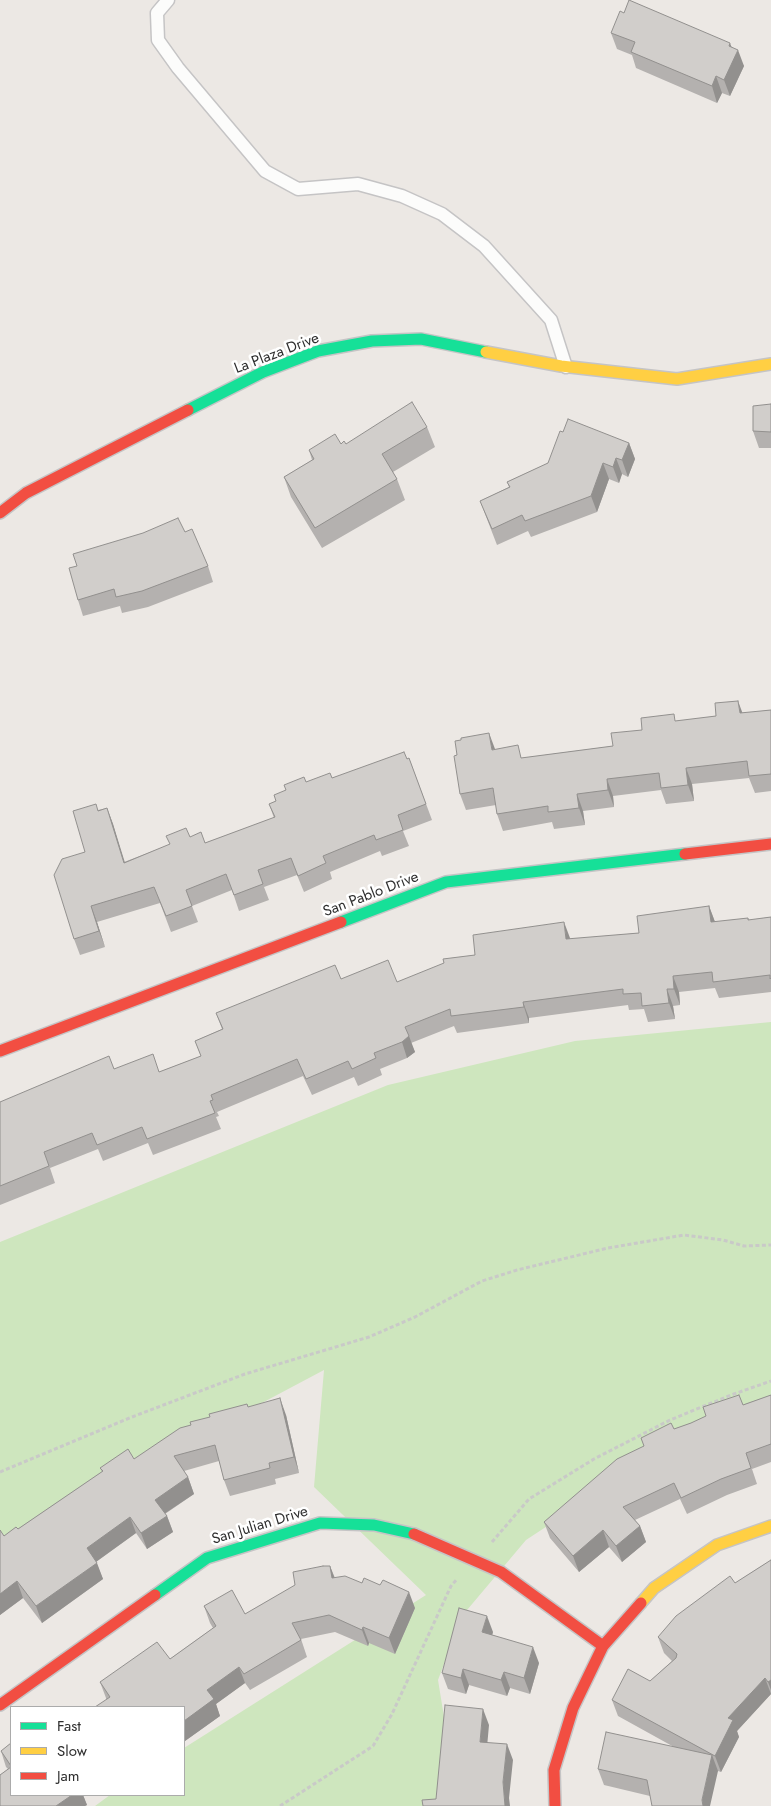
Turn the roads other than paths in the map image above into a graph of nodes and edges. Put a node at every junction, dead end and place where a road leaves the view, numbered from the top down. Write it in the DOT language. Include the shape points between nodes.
graph roads {
  1 [pos="168,0"];
  2 [pos="771,364"];
  3 [pos="566,366"];
  4 [pos="0,513"];
  5 [pos="771,844"];
  6 [pos="0,1051"];
  7 [pos="771,1526"];
  8 [pos="603,1646"];
  9 [pos="0,1705"];
  10 [pos="555,1806"];
  1 -- 3 [label="lane" via="156,13 158,40 264,171 298,189 358,184 402,196 442,214 484,246 550,320"];
  2 -- 3 [label="street, La Plaza Drive" via="677,379"];
  3 -- 4 [label="street, La Plaza Drive" via="421,339 372,341 318,352 263,372 26,493"];
  5 -- 6 [label="street, San Pablo Drive" via="446,882"];
  7 -- 8 [label="street" via="717,1545 654,1588"];
  8 -- 9 [label="street, San Julian Drive" via="501,1572 426,1539 374,1525 320,1523 207,1558"];
  8 -- 10 [label="street" via="573,1708 562,1743 554,1770"];
}
